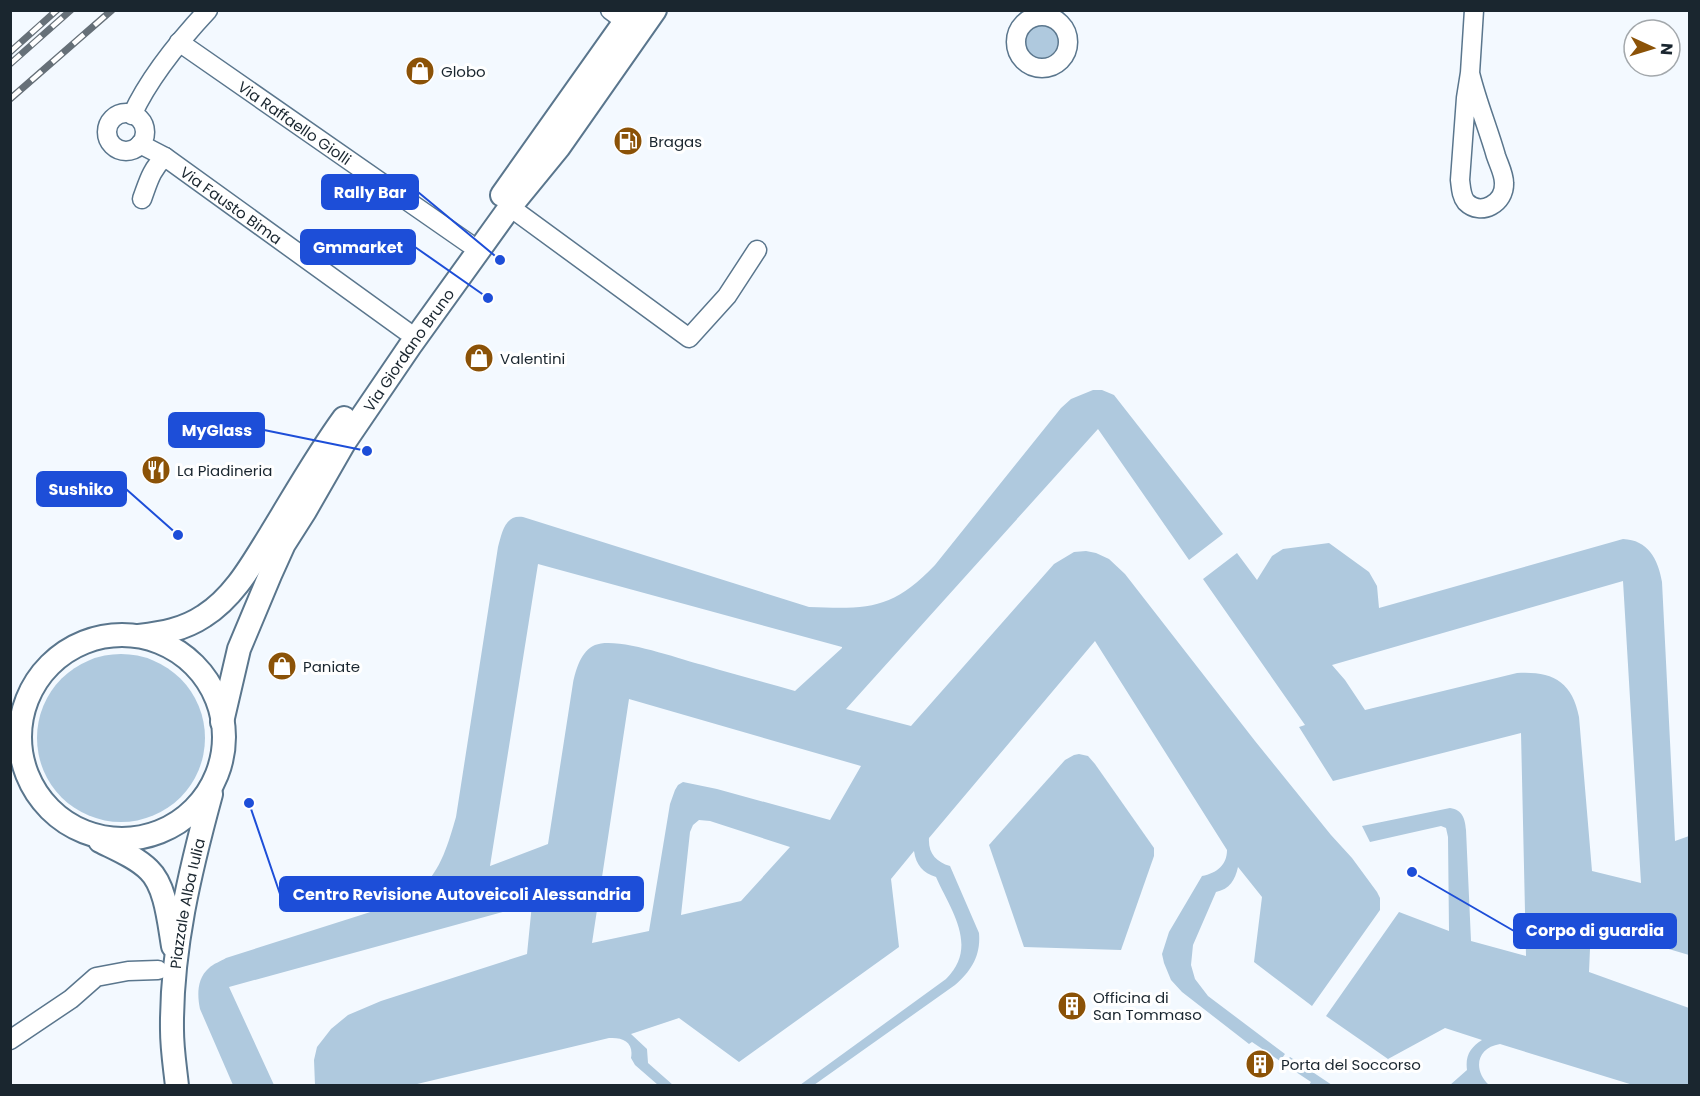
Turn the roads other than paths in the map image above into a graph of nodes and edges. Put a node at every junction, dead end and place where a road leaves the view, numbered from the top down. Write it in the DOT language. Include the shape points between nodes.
graph roads {
  1 [pos="655,10"];
  2 [pos="1070,10"];
  3 [pos="1474,10"];
  4 [pos="206,11"];
  5 [pos="1045,13"];
  6 [pos="623,14"];
  7 [pos="1065,29"];
  8 [pos="179,42"];
  9 [pos="1470,73"];
  10 [pos="132,115"];
  11 [pos="141,144"];
  12 [pos="165,157"];
  13 [pos="142,199"];
  14 [pos="510,207"];
  15 [pos="468,243"];
  16 [pos="757,250"];
  17 [pos="406,331"];
  18 [pos="139,636"];
  19 [pos="35,681"];
  20 [pos="10,703"];
  21 [pos="222,722"];
  22 [pos="10,763"];
  23 [pos="216,776"];
  24 [pos="29,781"];
  25 [pos="75,828"];
  26 [pos="167,964"];
  27 [pos="10,1040"];
  28 [pos="177,1086"];
  1 -- 14 [label="main road, Via Giordano Bruno" via="559,147"];
  2 -- 7 [label="street"];
  3 -- 9 [label="street"];
  4 -- 8 [label="street"];
  5 -- 7 [label="street"];
  5 -- 7 [label="street" via="1019,28 1016,45 1023,61 1047,68 1061,60 1068,45"];
  6 -- 15 [label="main road, Via Giordano Bruno"];
  8 -- 10 [label="street"];
  8 -- 15 [label="street, Via Raffaello Giolli"];
  9 -- 9 [label="street" via="1461,192 1465,201 1484,208 1500,199 1504,183"];
  10 -- 11 [label="street" via="144,127"];
  10 -- 11 [label="street" via="115,117 108,127 108,138 114,147 124,151"];
  11 -- 12 [label="street, Via Fausto Bima"];
  12 -- 13 [label="street" via="151,173"];
  12 -- 17 [label="street, Via Fausto Bima"];
  14 -- 16 [label="street" via="689,338 727,296"];
  14 -- 21 [label="main road, Via Giordano Bruno" via="344,443 284,544 239,649"];
  15 -- 17 [label="main road, Via Giordano Bruno"];
  17 -- 18 [label="main road, Via Giordano Bruno" via="325,444 229,595 204,616 171,632"];
  18 -- 19 [label="main road, Piazzale Alba Iulia" via="107,636 77,645 54,660"];
  18 -- 21 [label="main road, Piazzale Alba Iulia" via="163,644 191,662 212,690"];
  19 -- 20 [label="main road"];
  19 -- 24 [label="main road, Piazzale Alba Iulia" via="20,731 22,760"];
  21 -- 23 [label="main road, Piazzale Alba Iulia" via="223,750"];
  22 -- 24 [label="main road"];
  23 -- 25 [label="main road, Piazzale Alba Iulia" via="192,811 156,833 115,839"];
  23 -- 26 [label="main road, Piazzale Alba Iulia"];
  24 -- 25 [label="main road, Piazzale Alba Iulia" via="48,808"];
  25 -- 26 [label="main road, Piazzale Alba Iulia" via="133,858 152,873 162,892"];
  26 -- 27 [label="street" via="96,977"];
  26 -- 28 [label="main road"];
}
